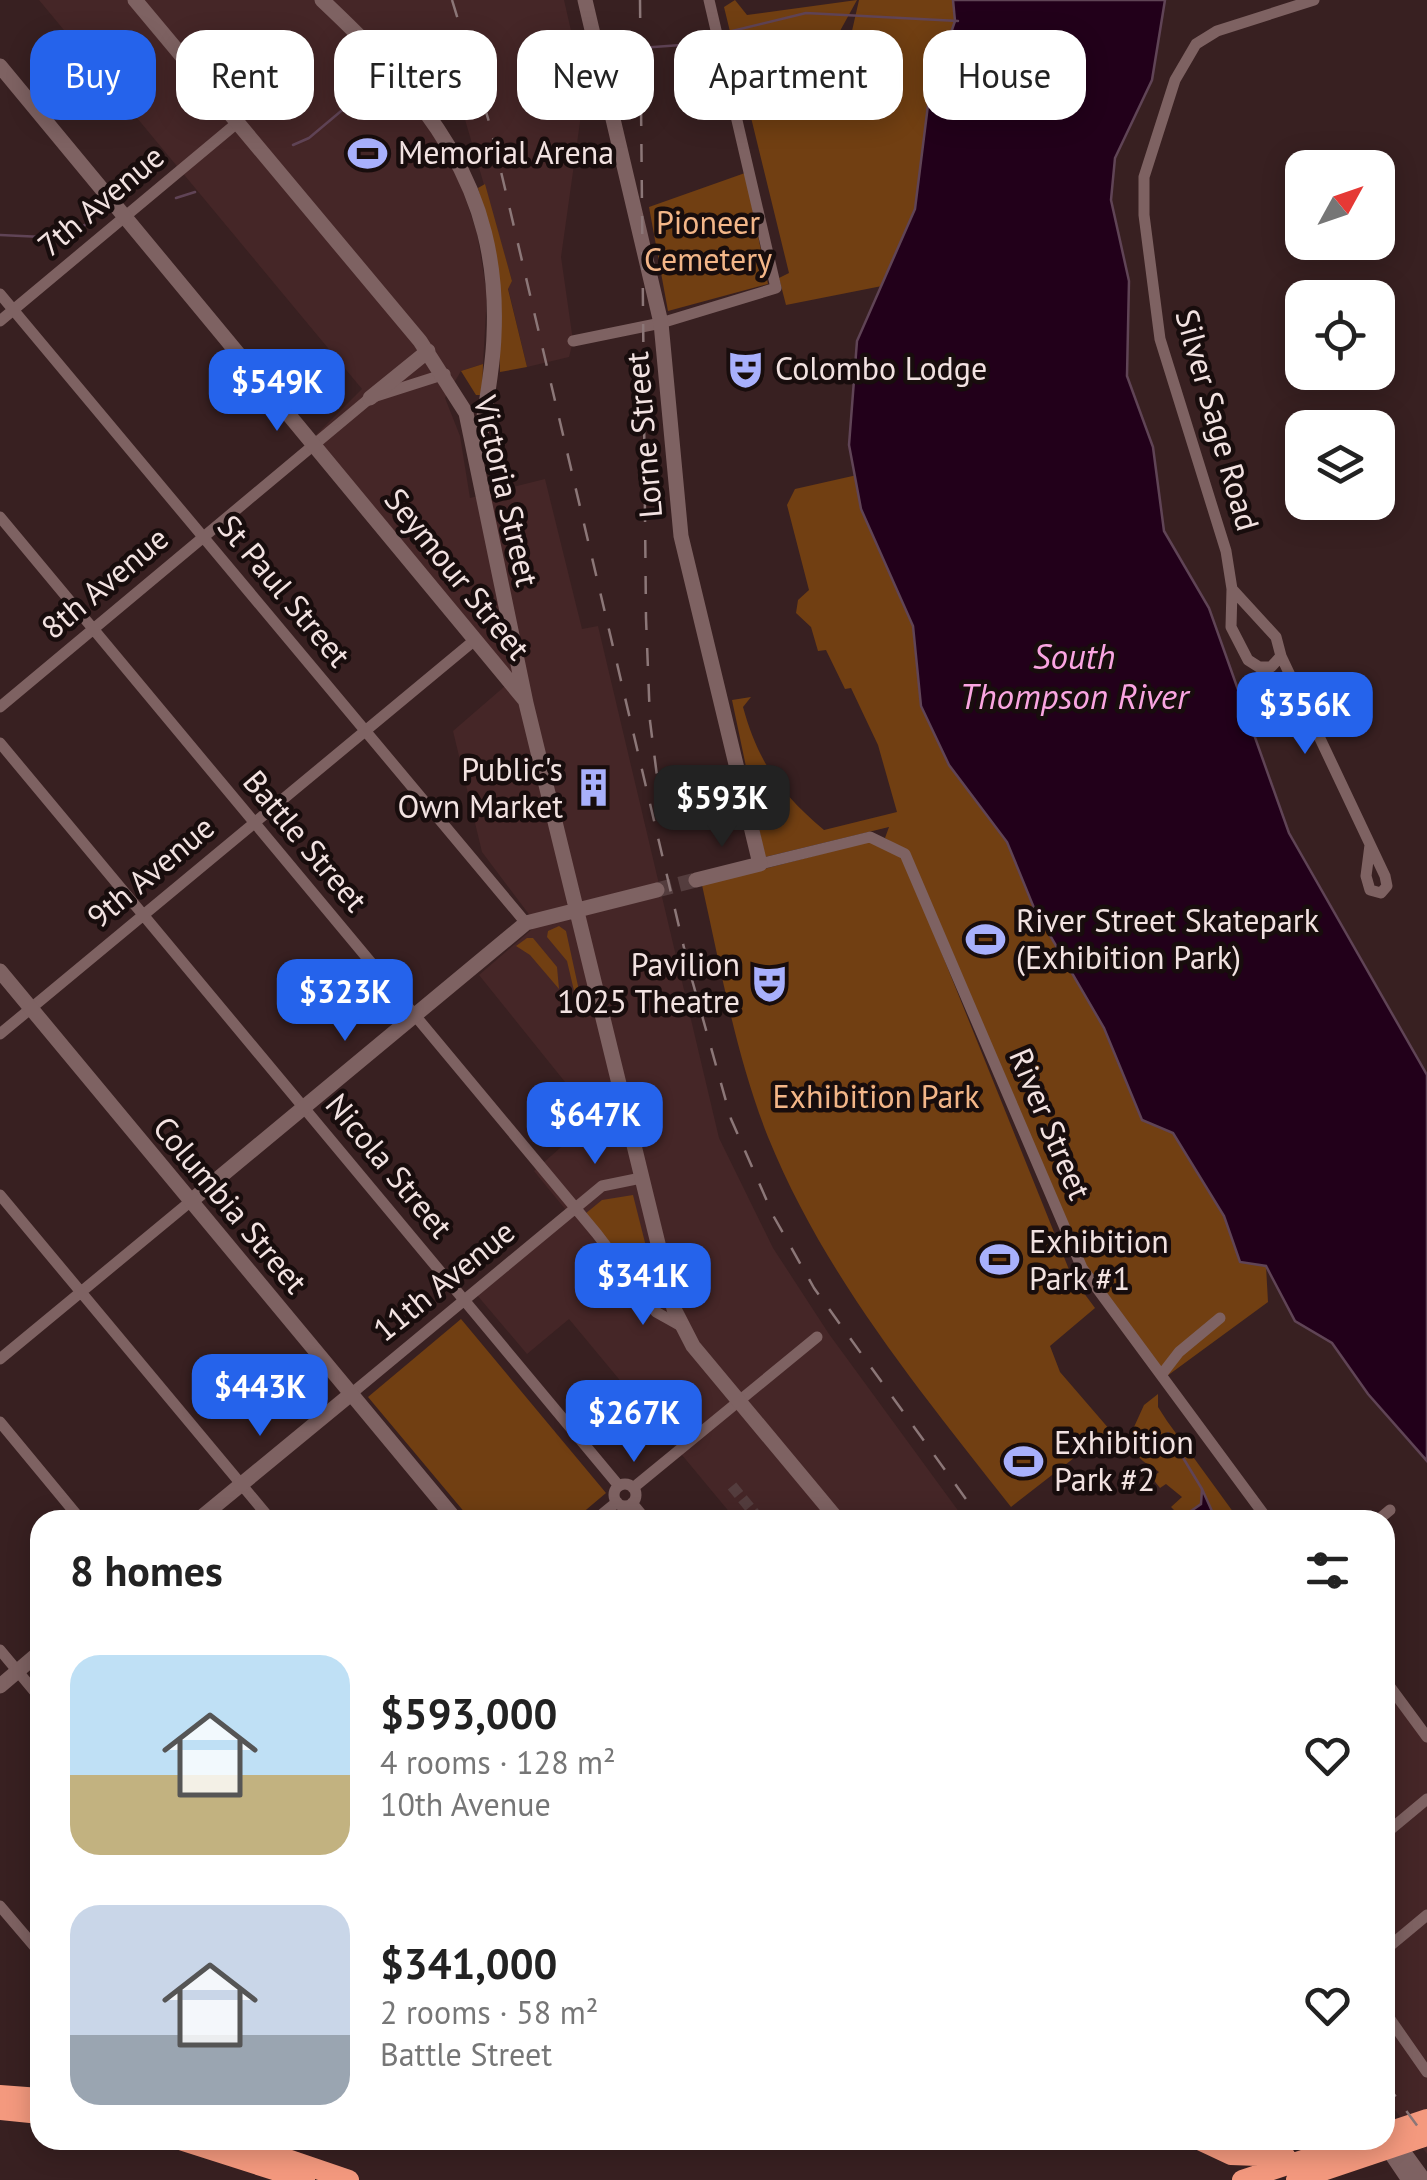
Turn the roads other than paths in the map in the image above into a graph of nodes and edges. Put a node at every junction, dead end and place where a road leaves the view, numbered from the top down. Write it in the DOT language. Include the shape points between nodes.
graph roads {
  1 [pos="136,0"];
  2 [pos="322,0"];
  3 [pos="585,0"];
  4 [pos="708,0"];
  5 [pos="1314,0"];
  6 [pos="0,66"];
  7 [pos="238,123"];
  8 [pos="125,216"];
  9 [pos="0,294"];
  10 [pos="13,310"];
  11 [pos="0,320"];
  12 [pos="661,323"];
  13 [pos="573,341"];
  14 [pos="428,350"];
  15 [pos="445,374"];
  16 [pos="370,398"];
  17 [pos="314,444"];
  18 [pos="476,463"];
  19 [pos="0,517"];
  20 [pos="202,537"];
  21 [pos="1232,589"];
  22 [pos="94,629"];
  23 [pos="476,639"];
  24 [pos="1281,656"];
  25 [pos="526,703"];
  26 [pos="0,707"];
  27 [pos="364,731"];
  28 [pos="0,743"];
  29 [pos="254,822"];
  30 [pos="1370,845"];
  31 [pos="760,864"];
  32 [pos="696,880"];
  33 [pos="657,890"];
  34 [pos="579,909"];
  35 [pos="143,914"];
  36 [pos="526,923"];
  37 [pos="0,971"];
  38 [pos="31,1008"];
  39 [pos="414,1016"];
  40 [pos="0,1034"];
  41 [pos="304,1106"];
  42 [pos="641,1178"];
  43 [pos="0,1195"];
  44 [pos="190,1201"];
  45 [pos="576,1210"];
  46 [pos="80,1292"];
  47 [pos="465,1300"];
  48 [pos="1220,1318"];
  49 [pos="680,1326"];
  50 [pos="817,1336"];
  51 [pos="0,1359"];
  52 [pos="1162,1374"];
  53 [pos="351,1394"];
  54 [pos="739,1401"];
  55 [pos="0,1422"];
  56 [pos="241,1484"];
  57 [pos="619,1486"];
  58 [pos="634,1488"];
  59 [pos="617,1502"];
  60 [pos="632,1503"];
  61 [pos="73,1510"];
  62 [pos="210,1510"];
  63 [pos="263,1510"];
  64 [pos="448,1510"];
  65 [pos="607,1510"];
  66 [pos="638,1510"];
  67 [pos="830,1510"];
  68 [pos="1261,1510"];
  69 [pos="0,1650"];
  70 [pos="30,1661"];
  71 [pos="18,1671"];
  72 [pos="0,1686"];
  73 [pos="30,1686"];
  74 [pos="1395,1694"];
  75 [pos="1427,1737"];
  76 [pos="1427,1799"];
  77 [pos="1395,1826"];
  78 [pos="0,1906"];
  79 [pos="1427,1915"];
  80 [pos="30,1941"];
  81 [pos="1395,1942"];
  82 [pos="1395,2026"];
  83 [pos="1427,2072"];
  84 [pos="0,2096"];
  85 [pos="30,2098"];
  86 [pos="0,2110"];
  87 [pos="30,2113"];
  88 [pos="1427,2119"];
  89 [pos="1395,2127"];
  90 [pos="1427,2136"];
  91 [pos="1395,2140"];
  92 [pos="1395,2143"];
  93 [pos="211,2150"];
  94 [pos="262,2150"];
  95 [pos="1220,2150"];
  96 [pos="1354,2150"];
  97 [pos="1374,2150"];
  98 [pos="1308,2172"];
  99 [pos="305,2180"];
  100 [pos="350,2180"];
  101 [pos="1242,2180"];
  102 [pos="1409,2180"];
  103 [pos="1424,2180"];
  1 -- 7 [label="main road, Victoria Street"];
  2 -- 18 [label="main road" via="418,97 458,160 481,218 494,280 494,336"];
  3 -- 12 [label="main road, Lorne Street"];
  4 -- 12 [label="street" via="776,288"];
  5 -- 21 [label="street, Silver Sage Road" via="1196,44 1175,80 1144,177 1160,339 1190,423"];
  6 -- 8 [label="main road, Seymour Street"];
  7 -- 8 [label="street, 7th Avenue"];
  7 -- 14 [label="main road, Victoria Street"];
  8 -- 10 [label="street, 7th Avenue"];
  8 -- 17 [label="main road, Seymour Street"];
  9 -- 10 [label="street, St Paul Street"];
  10 -- 11 [label="street, 7th Avenue"];
  10 -- 20 [label="street, St Paul Street"];
  12 -- 13 [label="street"];
  12 -- 31 [label="main road, Lorne Street" via="680,536"];
  14 -- 15 [label="main road, Victoria Street"];
  14 -- 16 [label="main road"];
  15 -- 16 [label="street, 8th Avenue"];
  15 -- 18 [label="main road, Victoria Street" via="466,413"];
  16 -- 17 [label="street, 8th Avenue"];
  17 -- 20 [label="street, 8th Avenue"];
  17 -- 23 [label="main road, Seymour Street"];
  18 -- 25 [label="main road, Victoria Street"];
  19 -- 22 [label="street, Battle Street"];
  20 -- 22 [label="street, 8th Avenue"];
  20 -- 27 [label="street, St Paul Street"];
  21 -- 24 [label="street, Silver Sage Road" via="1276,637"];
  21 -- 24 [label="street, Silver Sage Road" via="1231,627 1248,660 1271,666"];
  22 -- 26 [label="street, 8th Avenue"];
  22 -- 29 [label="street, Battle Street"];
  23 -- 25 [label="main road, Seymour Street"];
  23 -- 27 [label="street, 9th Avenue"];
  24 -- 30 [label="street, Silver Sage Road"];
  25 -- 34 [label="main road, Victoria Street"];
  27 -- 29 [label="street, 9th Avenue"];
  27 -- 36 [label="street, St Paul Street"];
  28 -- 35 [label="street, Nicola Street"];
  29 -- 35 [label="street, 9th Avenue"];
  29 -- 39 [label="street, Battle Street"];
  31 -- 32 [label="main road"];
  31 -- 52 [label="street, River Street" via="870,837 906,854 1082,1268"];
  33 -- 34 [label="main road"];
  34 -- 36 [label="main road"];
  34 -- 42 [label="main road, Victoria Street"];
  35 -- 38 [label="street, 9th Avenue"];
  35 -- 41 [label="street, Nicola Street"];
  36 -- 39 [label="main road"];
  37 -- 38 [label="main road, Columbia Street"];
  38 -- 40 [label="street, 9th Avenue"];
  38 -- 44 [label="main road, Columbia Street"];
  39 -- 41 [label="main road"];
  39 -- 45 [label="street, Battle Street"];
  41 -- 44 [label="main road"];
  41 -- 47 [label="street, Nicola Street"];
  42 -- 45 [label="street, 11th Avenue" via="602,1186"];
  42 -- 49 [label="main road, Victoria Street"];
  43 -- 46 [label="street"];
  44 -- 46 [label="street"];
  44 -- 53 [label="main road, Columbia Street"];
  45 -- 47 [label="street, 11th Avenue"];
  45 -- 49 [label="street, Battle Street" via="656,1312"];
  46 -- 51 [label="street"];
  46 -- 56 [label="street"];
  47 -- 53 [label="street, 11th Avenue"];
  47 -- 57 [label="street, Nicola Street"];
  48 -- 52 [label="street"];
  49 -- 54 [label="main road, Battle Street"];
  50 -- 54 [label="street"];
  52 -- 68 [label="street, River Street"];
  53 -- 56 [label="main road, 11th Avenue"];
  53 -- 64 [label="main road, Columbia Street"];
  54 -- 58 [label="street"];
  54 -- 67 [label="main road, Battle Street"];
  55 -- 61 [label="street"];
  56 -- 62 [label="main road, 11th Avenue"];
  56 -- 63 [label="street"];
  57 -- 58 [label="street"];
  57 -- 59 [label="street"];
  58 -- 60 [label="street"];
  59 -- 60 [label="street"];
  59 -- 65 [label="street"];
  60 -- 66 [label="street"];
  69 -- 71 [label="street"];
  70 -- 71 [label="main road"];
  71 -- 72 [label="main road"];
  71 -- 73 [label="street"];
  74 -- 75 [label="street"];
  76 -- 77 [label="street"];
  78 -- 80 [label="street"];
  79 -- 81 [label="street"];
  82 -- 83 [label="street"];
  84 -- 85 [label="highway"];
  86 -- 87 [label="highway"];
  88 -- 89 [label="highway"];
  90 -- 91 [label="highway"];
  92 -- 103 [label="main road"];
  93 -- 99 [label="highway"];
  94 -- 100 [label="highway"];
  95 -- 98 [label="highway"];
  96 -- 98 [label="highway"];
  97 -- 102 [label="main road"];
  98 -- 101 [label="highway"];
}
